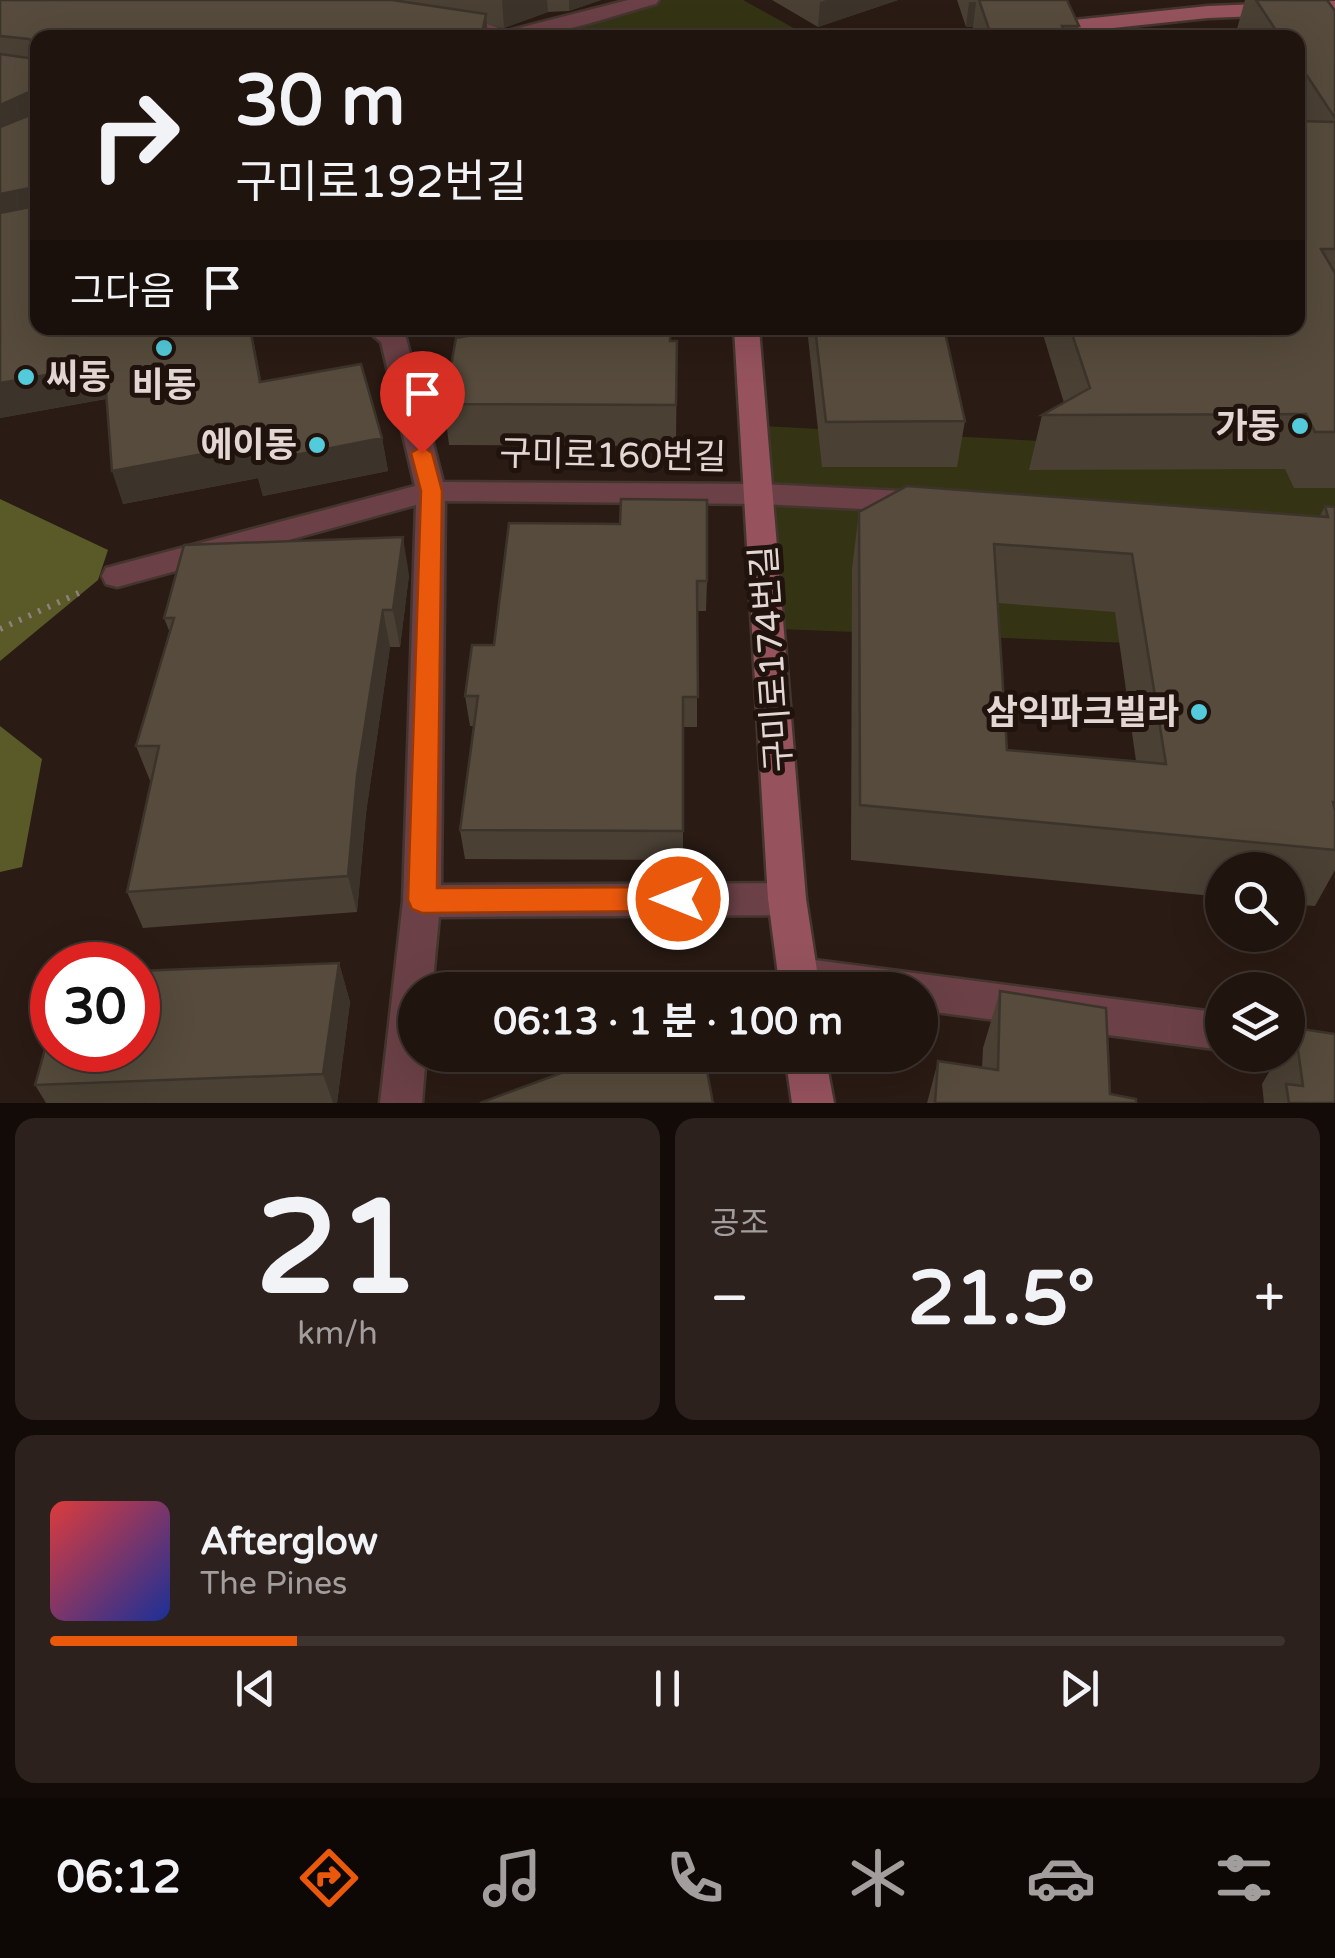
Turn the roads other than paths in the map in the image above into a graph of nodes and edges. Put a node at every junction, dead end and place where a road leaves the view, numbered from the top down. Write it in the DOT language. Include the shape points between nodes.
graph roads {
  1 [pos="650,0"];
  2 [pos="1327,9"];
  3 [pos="428,12"];
  4 [pos="489,30"];
  5 [pos="534,30"];
  6 [pos="1035,30"];
  7 [pos="388,335"];
  8 [pos="747,335"];
  9 [pos="432,491"];
  10 [pos="760,494"];
  11 [pos="958,503"];
  12 [pos="117,576"];
  13 [pos="788,898"];
  14 [pos="422,900"];
  15 [pos="798,972"];
  16 [pos="938,994"];
  17 [pos="1205,1030"];
  18 [pos="808,1072"];
  19 [pos="400,1103"];
  20 [pos="814,1103"];
  1 -- 5 [label="street"];
  2 -- 6 [label="street" via="1208,12"];
  3 -- 4 [label="street"];
  7 -- 9 [label="street"];
  8 -- 10 [label="street, 구미로174번길"];
  9 -- 10 [label="street, 구미로160번길"];
  9 -- 12 [label="street, 구미로160번길"];
  9 -- 14 [label="street"];
  10 -- 11 [label="street, 구미로160번길"];
  10 -- 13 [label="street, 구미로174번길"];
  13 -- 14 [label="street"];
  13 -- 15 [label="street, 구미로174번길"];
  14 -- 19 [label="street"];
  16 -- 17 [label="street"];
  18 -- 20 [label="street"];
}
